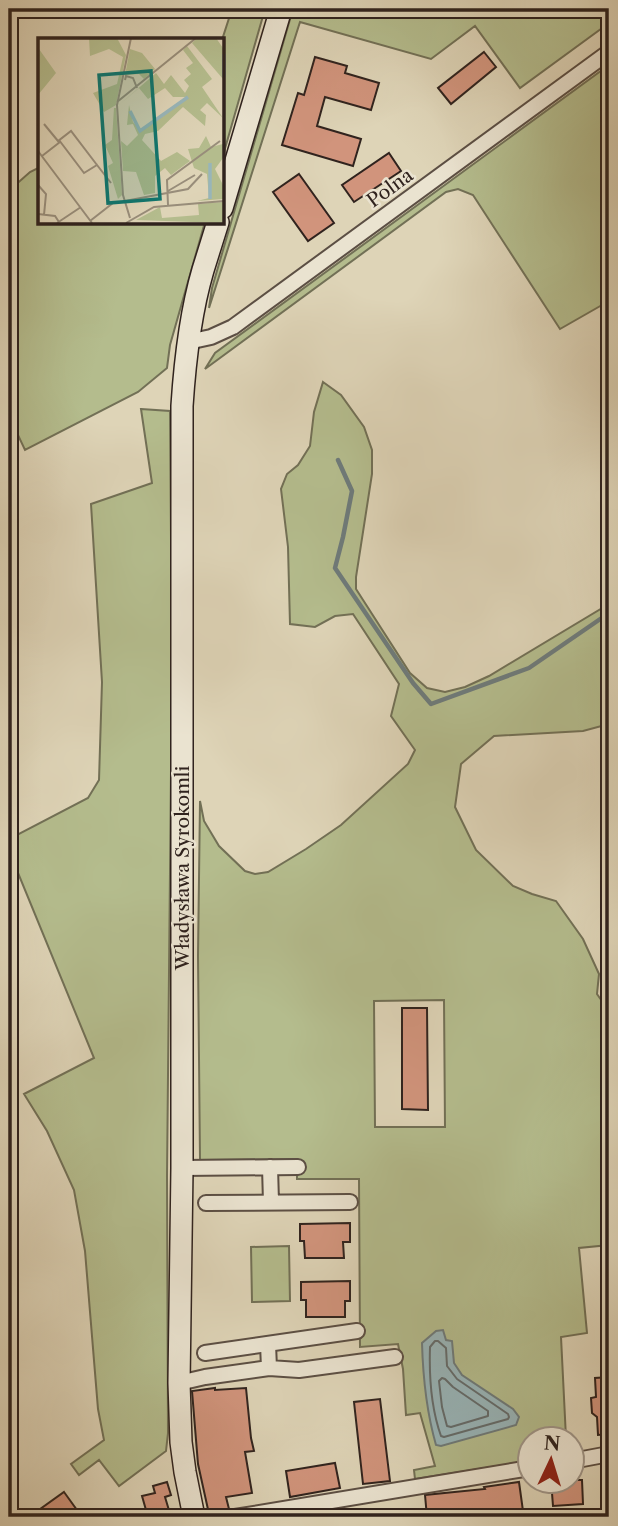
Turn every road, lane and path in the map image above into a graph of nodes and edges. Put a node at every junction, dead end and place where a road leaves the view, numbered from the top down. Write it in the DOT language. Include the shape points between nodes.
graph roads {
  1 [pos="281,9"];
  2 [pos="609,52"];
  3 [pos="224,201"];
  4 [pos="217,224"];
  5 [pos="188,342"];
  6 [pos="270,1167"];
  7 [pos="298,1167"];
  8 [pos="182,1168"];
  9 [pos="271,1202"];
  10 [pos="350,1202"];
  11 [pos="206,1203"];
  12 [pos="357,1331"];
  13 [pos="268,1344"];
  14 [pos="205,1353"];
  15 [pos="395,1357"];
  16 [pos="269,1368"];
  17 [pos="179,1383"];
  18 [pos="609,1454"];
  19 [pos="586,1458"];
  20 [pos="516,1470"];
  21 [pos="194,1517"];
  22 [pos="235,1517"];
  1 -- 3 [label="street"];
  2 -- 5 [label="street, Polna" via="233,327"];
  4 -- 5 [label="street, Władysława Syrokomli"];
  5 -- 8 [label="street, Władysława Syrokomli" via="182,419"];
  6 -- 7 [label="street"];
  6 -- 8 [label="street"];
  6 -- 9 [label="street"];
  8 -- 17 [label="street, Władysława Syrokomli"];
  9 -- 10 [label="street"];
  9 -- 11 [label="street"];
  12 -- 13 [label="street"];
  13 -- 14 [label="street"];
  13 -- 16 [label="street"];
  15 -- 16 [label="street" via="299,1370"];
  16 -- 17 [label="street"];
  17 -- 21 [label="street, Władysława Syrokomli" via="184,1472"];
  18 -- 19 [label="street"];
  20 -- 22 [label="street"];
}
